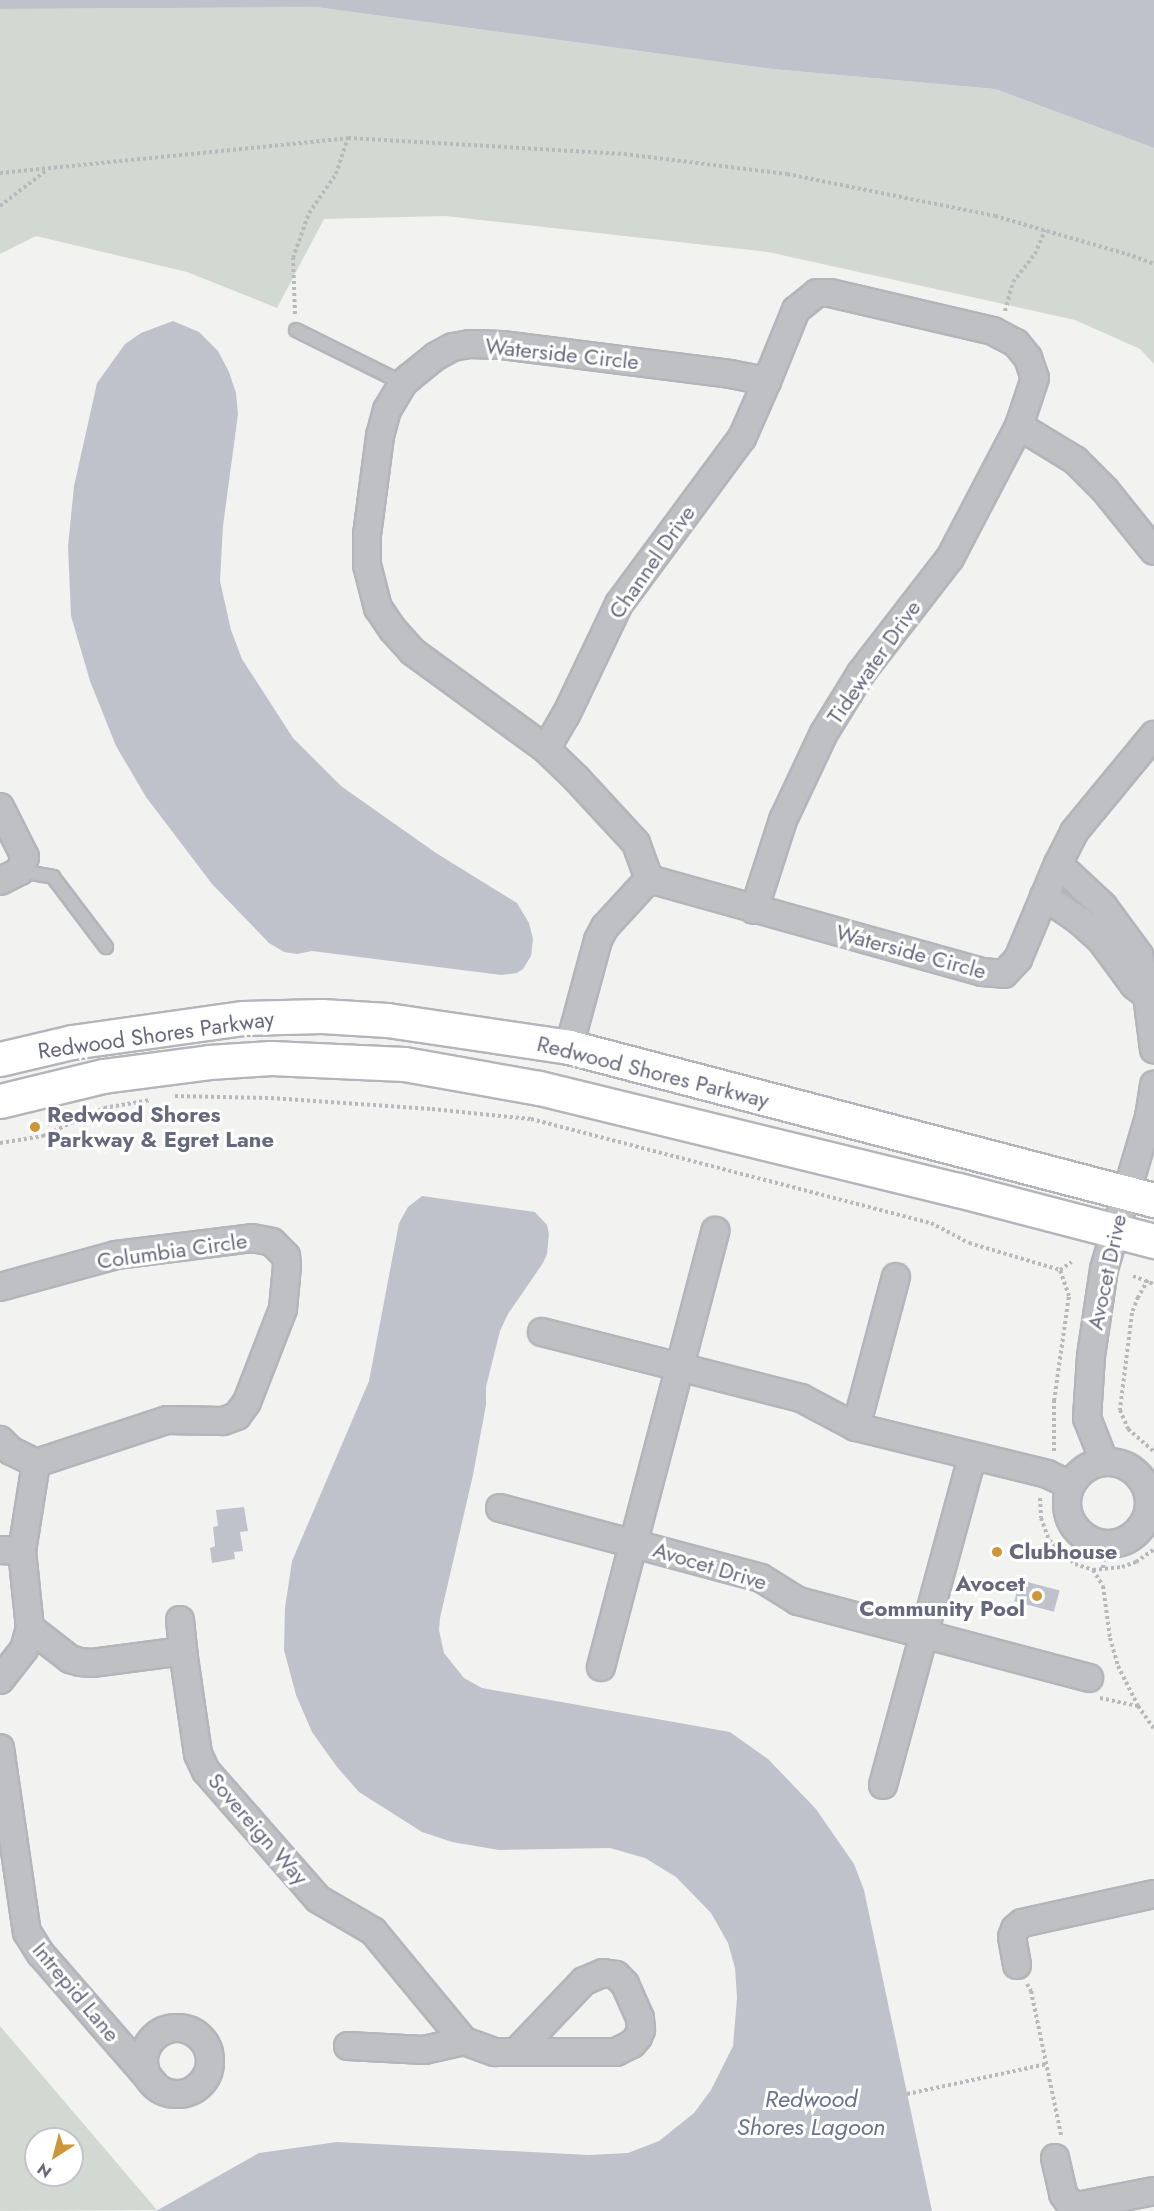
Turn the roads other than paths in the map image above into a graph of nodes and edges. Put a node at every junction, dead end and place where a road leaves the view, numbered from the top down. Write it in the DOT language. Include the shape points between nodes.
graph roads {
  1 [pos="296,330"];
  2 [pos="767,381"];
  3 [pos="402,383"];
  4 [pos="1019,426"];
  5 [pos="1154,551"];
  6 [pos="1154,735"];
  7 [pos="546,749"];
  8 [pos="0,807"];
  9 [pos="1058,864"];
  10 [pos="10,876"];
  11 [pos="649,879"];
  12 [pos="1044,896"];
  13 [pos="754,910"];
  14 [pos="106,947"];
  15 [pos="1151,993"];
  16 [pos="569,1047"];
  17 [pos="1154,1050"];
  18 [pos="0,1059"];
  19 [pos="1154,1084"];
  20 [pos="0,1101"];
  21 [pos="1139,1197"];
  22 [pos="715,1231"];
  23 [pos="1114,1231"];
  24 [pos="1154,1241"];
  25 [pos="896,1277"];
  26 [pos="0,1287"];
  27 [pos="542,1332"];
  28 [pos="679,1367"];
  29 [pos="856,1427"];
  30 [pos="0,1440"];
  31 [pos="974,1458"];
  32 [pos="1104,1461"];
  33 [pos="36,1463"];
  34 [pos="1071,1485"];
  35 [pos="500,1508"];
  36 [pos="1150,1522"];
  37 [pos="633,1542"];
  38 [pos="11,1559"];
  39 [pos="180,1620"];
  40 [pos="30,1628"];
  41 [pos="924,1634"];
  42 [pos="183,1652"];
  43 [pos="601,1667"];
  44 [pos="0,1680"];
  45 [pos="1092,1687"];
  46 [pos="0,1748"];
  47 [pos="883,1785"];
  48 [pos="1154,1894"];
  49 [pos="1017,1965"];
  50 [pos="464,2041"];
  51 [pos="348,2046"];
  52 [pos="518,2050"];
  53 [pos="154,2084"];
  54 [pos="1054,2158"];
  55 [pos="1154,2191"];
  1 -- 3 [label="lane"];
  2 -- 3 [label="street, Waterside Circle" via="513,346 470,344 436,356"];
  2 -- 4 [label="street" via="796,310 817,293 830,292 993,331 1009,339 1028,358 1035,378"];
  2 -- 7 [label="street, Channel Drive" via="742,438 619,604"];
  3 -- 7 [label="street, Waterside Circle" via="387,410 380,436 368,536 369,581 378,608 413,652"];
  4 -- 5 [label="street" via="1075,460"];
  4 -- 13 [label="street, Tidewater Drive" via="950,558 861,673 824,733 783,820"];
  6 -- 9 [label="street, Waterside Circle" via="1074,832"];
  7 -- 11 [label="street, Waterside Circle" via="636,843"];
  8 -- 10 [label="street" via="25,857"];
  9 -- 12 [label="street, Waterside Circle"];
  9 -- 15 [label="street" via="1124,931 1139,955"];
  10 -- 14 [label="lane" via="53,877"];
  11 -- 13 [label="street, Waterside Circle"];
  11 -- 16 [label="street" via="597,940"];
  12 -- 13 [label="street, Waterside Circle" via="1018,959 1004,974 996,975"];
  12 -- 15 [label="street" via="1101,940 1134,985"];
  15 -- 17 [label="street"];
  16 -- 18 [label="main road, Redwood Shores Parkway" via="387,1020 322,1016 243,1018 72,1042"];
  16 -- 21 [label="main road, Redwood Shores Parkway"];
  19 -- 21 [label="street, Avocet Drive"];
  20 -- 23 [label="main road, Redwood Shores Parkway" via="103,1076 209,1062 271,1058 404,1064 538,1088"];
  21 -- 23 [label="street, Avocet Drive"];
  22 -- 28 [label="street, Avocet Drive"];
  23 -- 24 [label="main road, Redwood Shores Parkway"];
  23 -- 32 [label="street, Avocet Drive" via="1091,1356 1087,1418"];
  25 -- 29 [label="street"];
  26 -- 33 [label="street, Columbia Circle" via="116,1256 252,1238 272,1242 287,1260 283,1310 247,1402 237,1416 223,1421 167,1420"];
  27 -- 28 [label="street"];
  28 -- 29 [label="street" via="801,1398"];
  28 -- 37 [label="street, Avocet Drive"];
  29 -- 31 [label="street"];
  30 -- 33 [label="street" via="11,1451"];
  31 -- 34 [label="street" via="1047,1474"];
  31 -- 41 [label="street"];
  32 -- 34 [label="street" via="1079,1473"];
  32 -- 36 [label="street" via="1125,1466 1141,1479 1148,1491"];
  33 -- 38 [label="street"];
  34 -- 36 [label="street" via="1067,1497 1073,1523 1104,1556"];
  35 -- 37 [label="street, Avocet Drive"];
  37 -- 41 [label="street, Avocet Drive" via="761,1578 798,1601"];
  37 -- 43 [label="street, Avocet Drive"];
  38 -- 40 [label="street"];
  39 -- 42 [label="street, Sovereign Way"];
  40 -- 42 [label="street" via="70,1659 80,1662"];
  40 -- 44 [label="street" via="24,1649"];
  41 -- 45 [label="street, Avocet Drive"];
  41 -- 47 [label="street"];
  42 -- 50 [label="street, Sovereign Way" via="198,1754 207,1771 318,1899 373,1931"];
  46 -- 53 [label="street, Intrepid Lane" via="27,1932 41,1954"];
  48 -- 49 [label="street" via="1022,1923 1012,1937"];
  50 -- 51 [label="street" via="424,2050"];
  50 -- 52 [label="street" via="495,2052"];
  52 -- 52 [label="street" via="584,1981 603,1972 616,1975 625,1984 640,2019 638,2037 616,2052"];
  54 -- 55 [label="street" via="1063,2194 1077,2206"];
}
